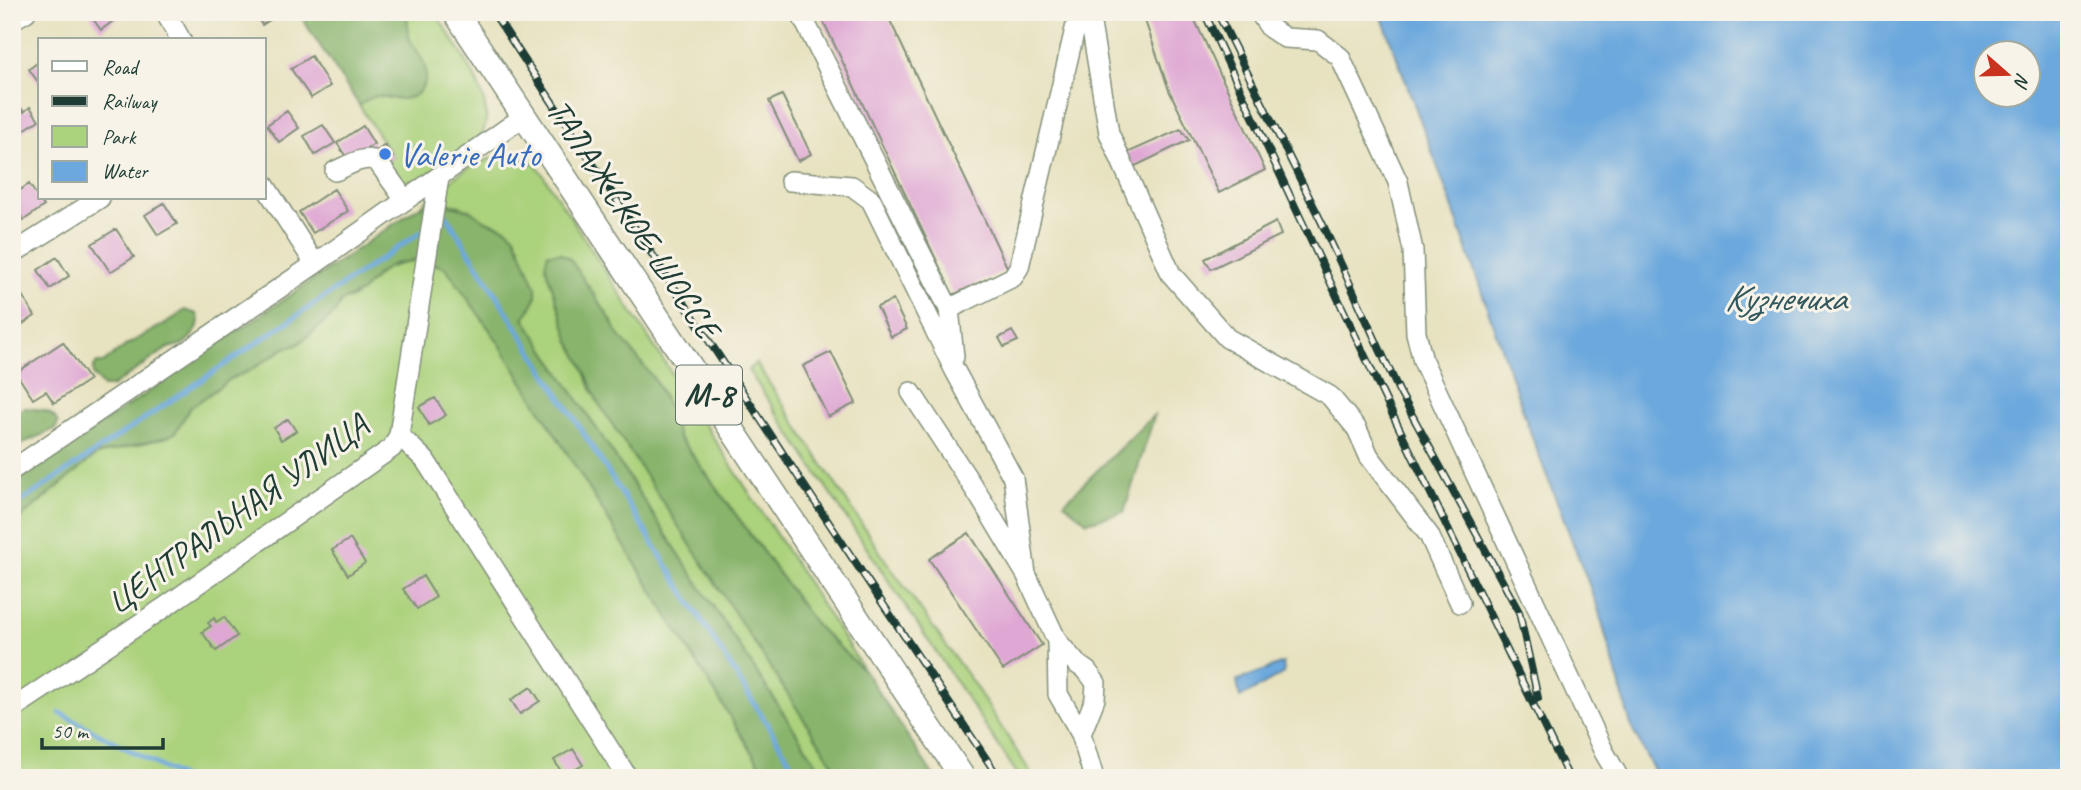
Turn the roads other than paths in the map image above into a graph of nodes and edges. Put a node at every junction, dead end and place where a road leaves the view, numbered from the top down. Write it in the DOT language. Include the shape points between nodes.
graph roads {
  1 [pos="26,12"];
  2 [pos="164,12"];
  3 [pos="455,12"];
  4 [pos="800,12"];
  5 [pos="1079,12"];
  6 [pos="1089,12"];
  7 [pos="1259,12"];
  8 [pos="12,20"];
  9 [pos="180,38"];
  10 [pos="523,117"];
  11 [pos="335,171"];
  12 [pos="439,177"];
  13 [pos="790,181"];
  14 [pos="266,187"];
  15 [pos="97,200"];
  16 [pos="405,200"];
  17 [pos="12,254"];
  18 [pos="316,264"];
  19 [pos="949,309"];
  20 [pos="956,373"];
  21 [pos="911,392"];
  22 [pos="399,435"];
  23 [pos="12,470"];
  24 [pos="1026,574"];
  25 [pos="1460,603"];
  26 [pos="1057,641"];
  27 [pos="12,709"];
  28 [pos="1081,734"];
  29 [pos="628,778"];
  30 [pos="963,778"];
  31 [pos="1094,778"];
  32 [pos="1619,778"];
  1 -- 8 [label="lane"];
  2 -- 9 [label="lane"];
  3 -- 10 [label="main road, ТАЛАЖСКОЕ ШОССЕ / М-8"];
  4 -- 19 [label="lane"];
  5 -- 19 [label="lane" via="1019,267 1013,277"];
  6 -- 25 [label="lane" via="1109,133 1171,274 1227,338 1330,396 1429,535"];
  7 -- 32 [label="lane" via="1270,28 1285,38 1318,40 1340,57 1398,182 1413,250 1416,333 1423,361"];
  10 -- 12 [label="lane"];
  10 -- 30 [label="main road, ТАЛАЖСКОЕ ШОССЕ / М-8"];
  11 -- 16 [label="lane" via="370,158 377,160"];
  12 -- 16 [label="lane"];
  12 -- 22 [label="lane"];
  13 -- 20 [label="lane" via="852,186 871,200"];
  14 -- 18 [label="lane"];
  15 -- 17 [label="lane"];
  16 -- 18 [label="lane"];
  18 -- 23 [label="lane"];
  19 -- 20 [label="lane"];
  20 -- 24 [label="lane" via="1013,478"];
  21 -- 24 [label="lane"];
  22 -- 27 [label="lane, ЦЕНТРАЛЬНАЯ УЛИЦА" via="392,448"];
  22 -- 29 [label="lane, ЦЕНТРАЛЬНАЯ УЛИЦА" via="425,460"];
  24 -- 26 [label="lane"];
  26 -- 28 [label="lane" via="1058,694"];
  26 -- 28 [label="lane" via="1096,682 1095,699"];
  28 -- 31 [label="lane"];
}
